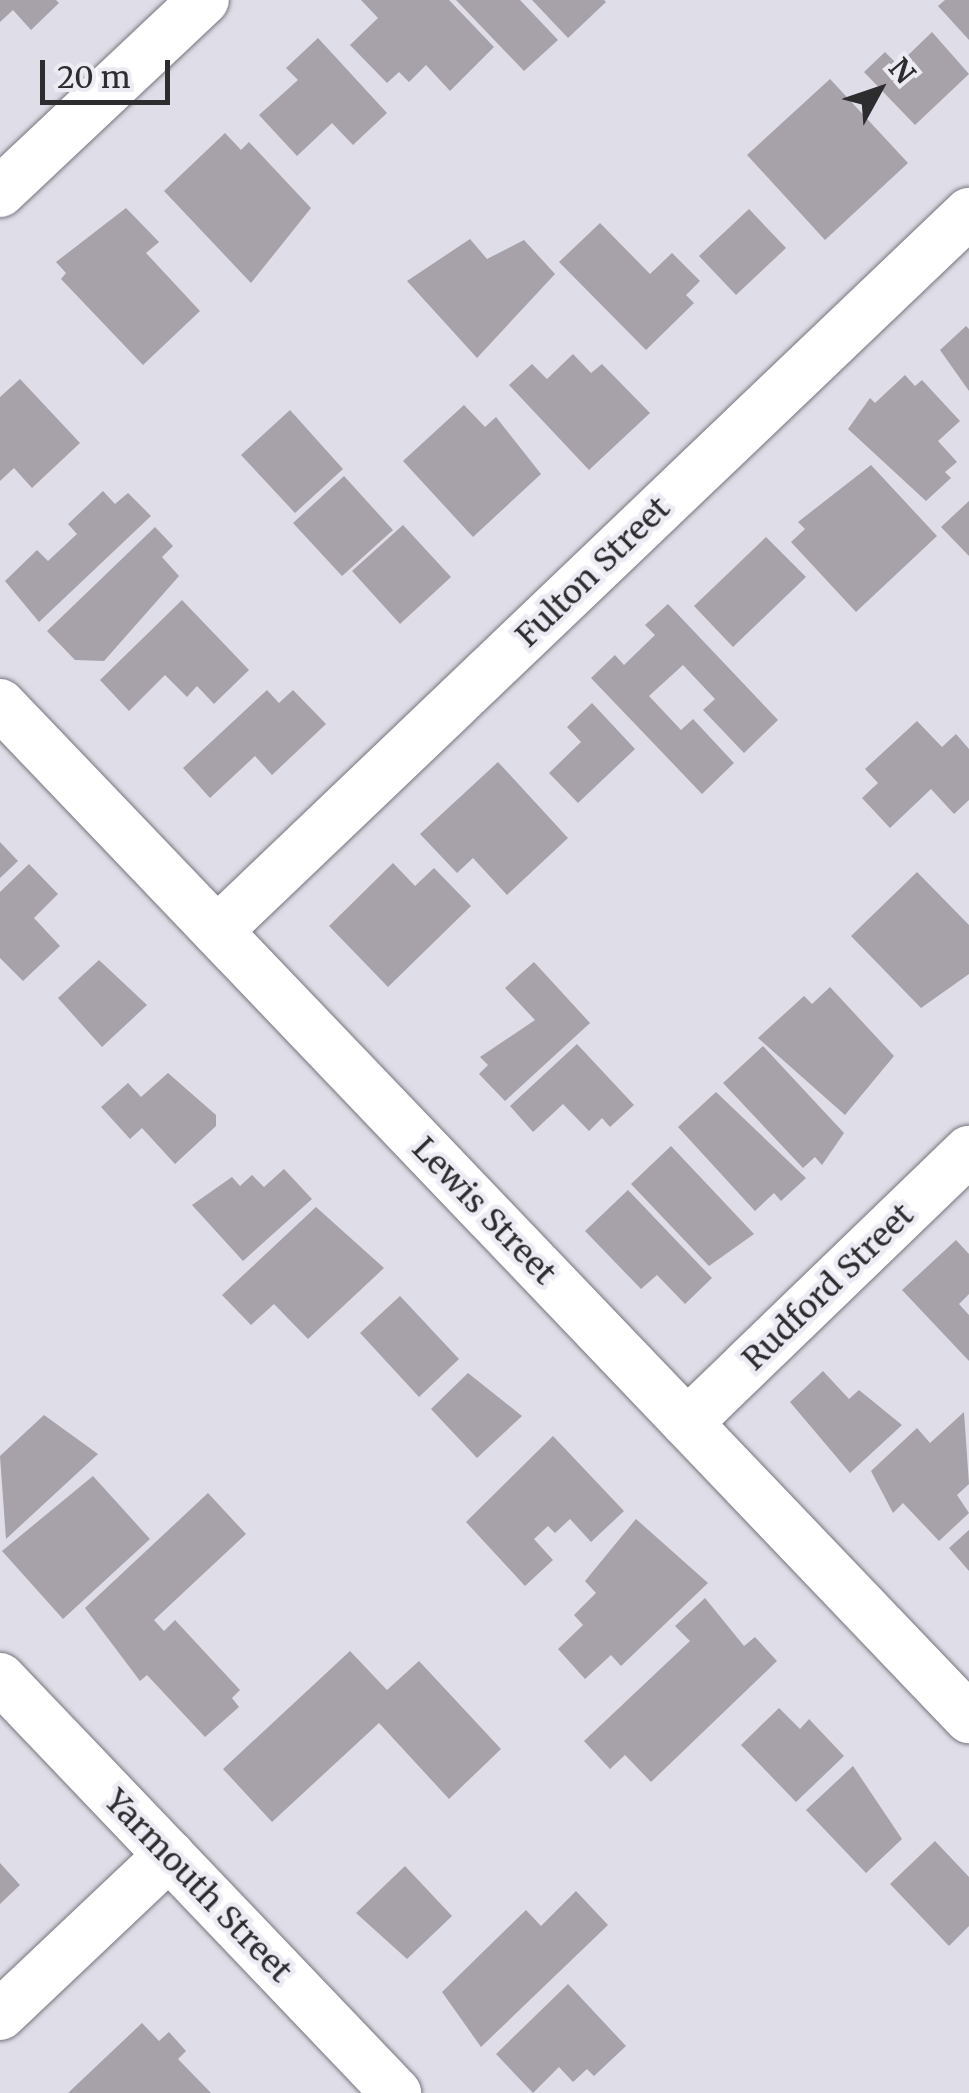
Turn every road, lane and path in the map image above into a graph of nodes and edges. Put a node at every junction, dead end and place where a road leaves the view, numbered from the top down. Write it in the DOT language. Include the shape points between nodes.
graph roads {
  1 [pos="204,0"];
  2 [pos="0,192"];
  3 [pos="969,213"];
  4 [pos="0,704"];
  5 [pos="218,931"];
  6 [pos="969,1152"];
  7 [pos="687,1422"];
  8 [pos="0,1678"];
  9 [pos="969,1718"];
  10 [pos="169,1855"];
  11 [pos="0,2015"];
  12 [pos="396,2093"];
  1 -- 2 [label="street"];
  3 -- 5 [label="street, Fulton Street"];
  4 -- 5 [label="street, Lewis Street"];
  5 -- 7 [label="street, Lewis Street"];
  6 -- 7 [label="street, Rudford Street"];
  7 -- 9 [label="street, Lewis Street"];
  8 -- 10 [label="street, Yarmouth Street"];
  10 -- 11 [label="street"];
  10 -- 12 [label="street, Yarmouth Street"];
}
